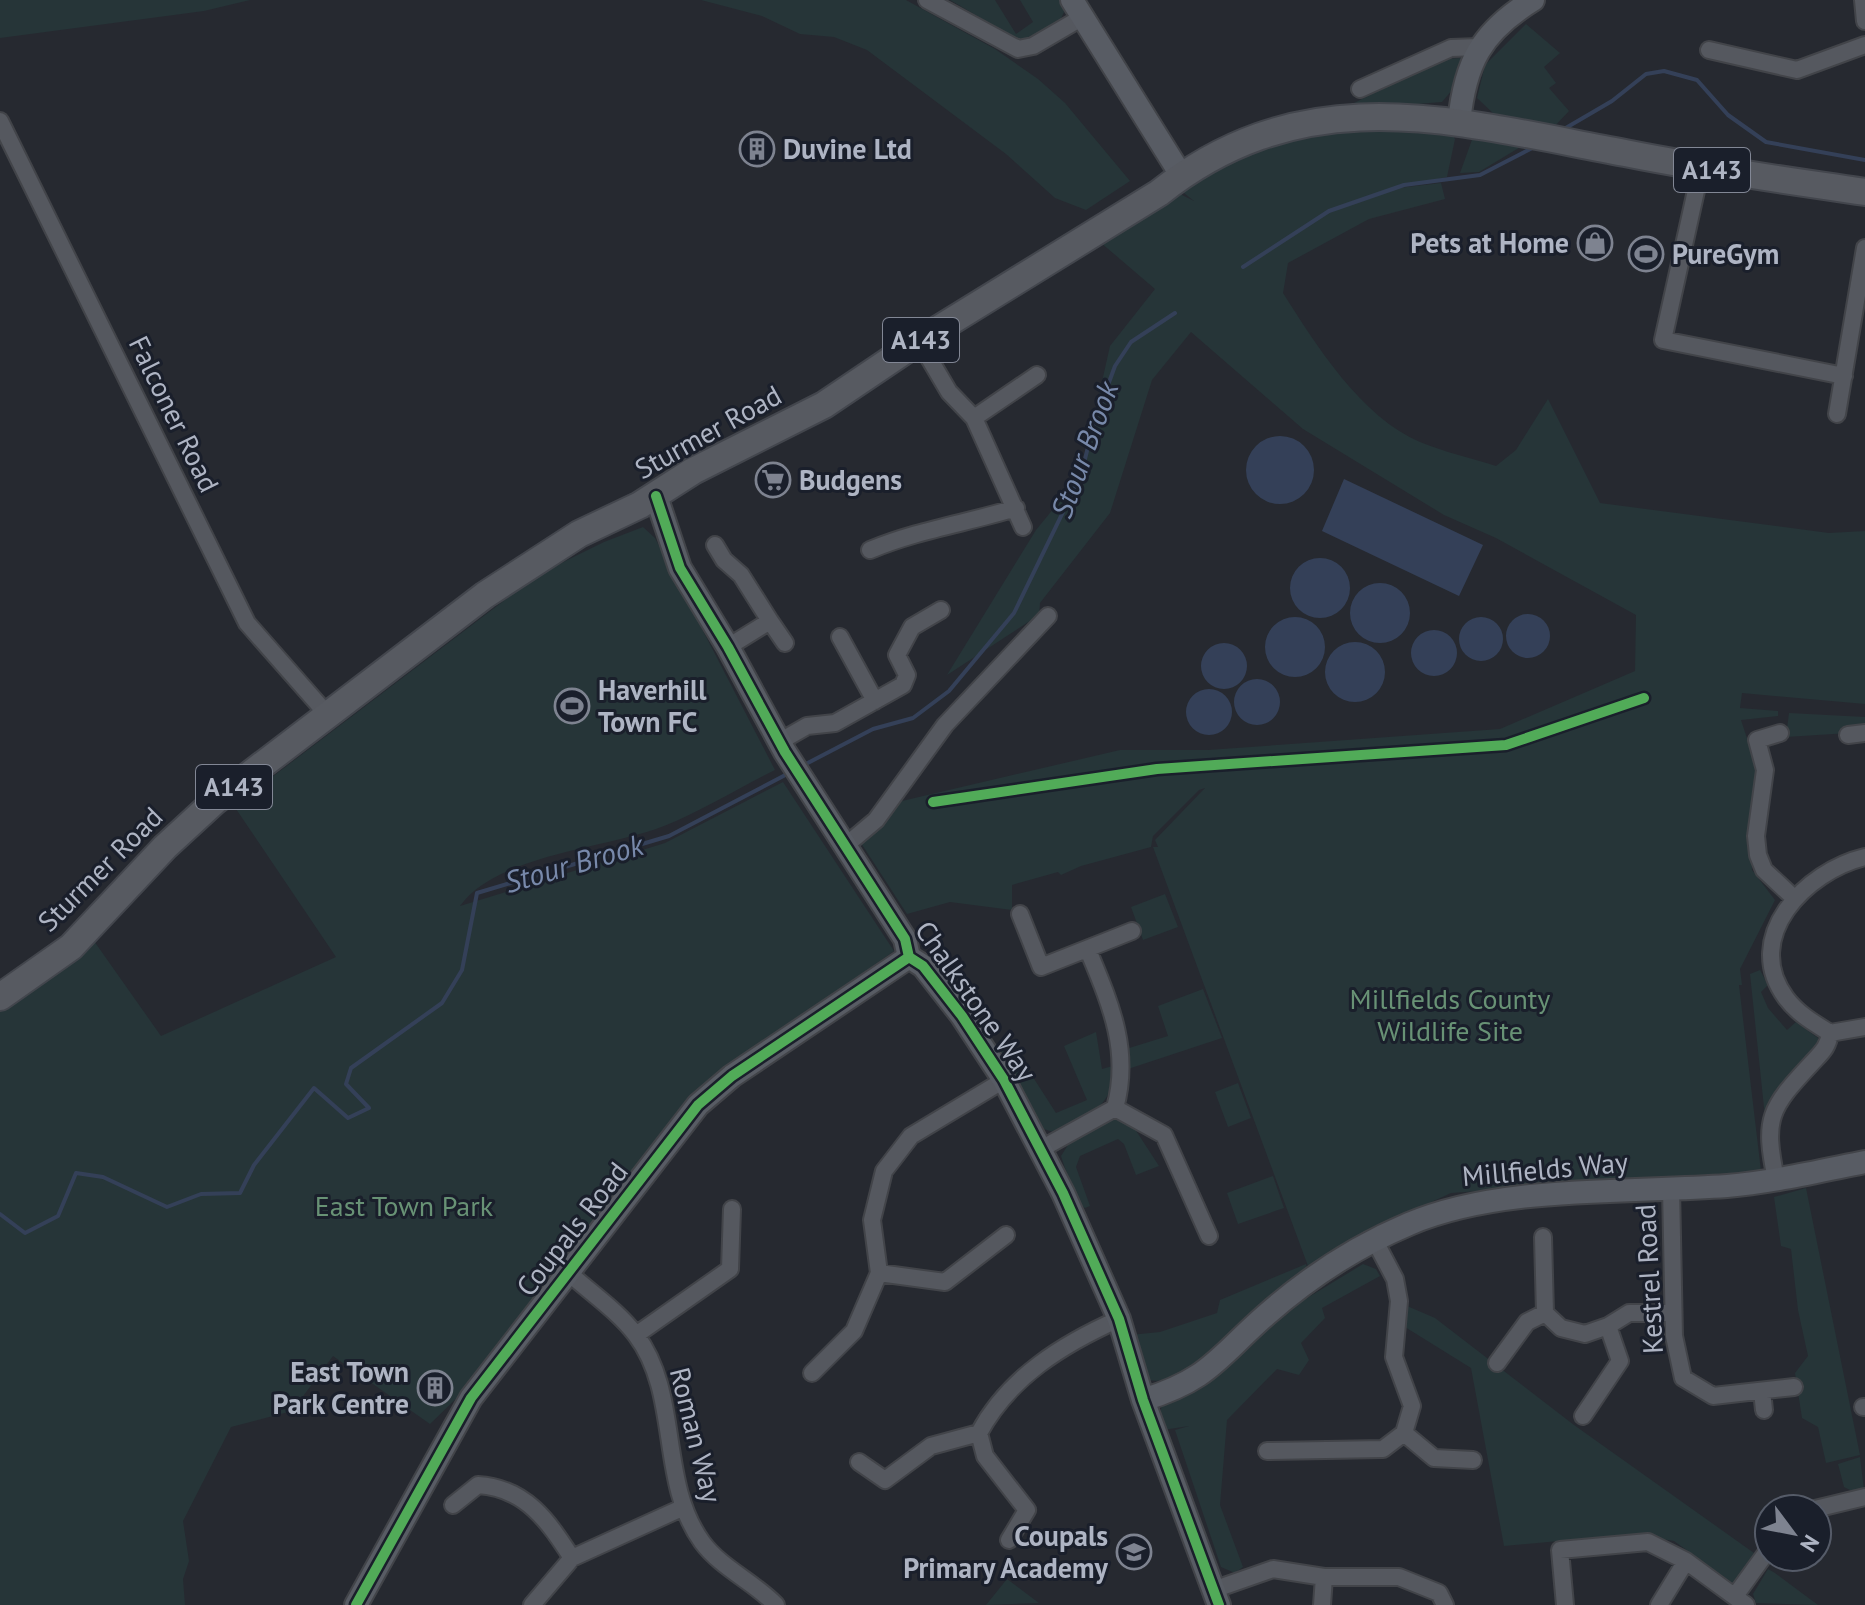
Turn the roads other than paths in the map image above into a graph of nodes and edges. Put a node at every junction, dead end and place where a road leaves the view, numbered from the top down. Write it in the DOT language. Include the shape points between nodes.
graph roads {
  1 [pos="927,0"];
  2 [pos="1533,0"];
  3 [pos="1863,0"];
  4 [pos="1076,9"];
  5 [pos="1865,21"];
  6 [pos="1865,45"];
  7 [pos="1479,47"];
  8 [pos="1709,50"];
  9 [pos="1360,89"];
  10 [pos="0,121"];
  11 [pos="1459,122"];
  12 [pos="1701,168"];
  13 [pos="1181,175"];
  14 [pos="1865,192"];
  15 [pos="1865,248"];
  16 [pos="919,341"];
  17 [pos="1037,375"];
  18 [pos="1844,376"];
  19 [pos="1837,414"];
  20 [pos="974,418"];
  21 [pos="656,496"];
  22 [pos="1016,508"];
  23 [pos="1023,527"];
  24 [pos="715,545"];
  25 [pos="870,550"];
  26 [pos="941,610"];
  27 [pos="1048,616"];
  28 [pos="770,621"];
  29 [pos="840,637"];
  30 [pos="785,643"];
  31 [pos="728,647"];
  32 [pos="875,701"];
  33 [pos="326,713"];
  34 [pos="1780,733"];
  35 [pos="782,747"];
  36 [pos="844,847"];
  37 [pos="1865,857"];
  38 [pos="1794,898"];
  39 [pos="1020,914"];
  40 [pos="1132,931"];
  41 [pos="1088,950"];
  42 [pos="909,957"];
  43 [pos="0,997"];
  44 [pos="1865,1027"];
  45 [pos="1830,1033"];
  46 [pos="1004,1080"];
  47 [pos="1115,1108"];
  48 [pos="1041,1149"];
  49 [pos="1865,1162"];
  50 [pos="1776,1179"];
  51 [pos="1671,1188"];
  52 [pos="732,1209"];
  53 [pos="1006,1235"];
  54 [pos="1209,1236"];
  55 [pos="1543,1237"];
  56 [pos="1375,1241"];
  57 [pos="569,1273"];
  58 [pos="879,1273"];
  59 [pos="1545,1313"];
  60 [pos="1673,1313"];
  61 [pos="1119,1319"];
  62 [pos="1608,1326"];
  63 [pos="636,1335"];
  64 [pos="1497,1363"];
  65 [pos="812,1373"];
  66 [pos="1794,1387"];
  67 [pos="1762,1391"];
  68 [pos="1143,1400"];
  69 [pos="1764,1410"];
  70 [pos="1583,1416"];
  71 [pos="979,1433"];
  72 [pos="1404,1433"];
  73 [pos="1267,1451"];
  74 [pos="1473,1460"];
  75 [pos="859,1462"];
  76 [pos="1865,1497"];
  77 [pos="453,1505"];
  78 [pos="1833,1505"];
  79 [pos="684,1507"];
  80 [pos="1009,1540"];
  81 [pos="572,1558"];
  82 [pos="1686,1561"];
  83 [pos="1756,1573"];
  84 [pos="1324,1577"];
  85 [pos="1216,1598"];
  86 [pos="1740,1601"];
  87 [pos="356,1605"];
  88 [pos="532,1605"];
  89 [pos="776,1605"];
  90 [pos="1322,1605"];
  91 [pos="1445,1605"];
  92 [pos="1565,1605"];
  93 [pos="1659,1605"];
  1 -- 4 [label="street" via="1018,49 1033,46"];
  2 -- 7 [label="street" via="1509,15"];
  3 -- 5 [label="street"];
  4 -- 13 [label="street"];
  6 -- 8 [label="street" via="1797,70"];
  7 -- 9 [label="street" via="1451,48"];
  7 -- 11 [label="street" via="1462,91"];
  10 -- 33 [label="street, Falconer Road" via="247,623"];
  11 -- 12 [label="main road, Sturmer Road / A143"];
  11 -- 13 [label="main road, Sturmer Road / A143" via="1386,115 1332,119 1244,143"];
  12 -- 14 [label="main road, A143"];
  12 -- 18 [label="street" via="1663,340"];
  13 -- 16 [label="main road, Sturmer Road / A143"];
  15 -- 18 [label="street"];
  16 -- 20 [label="street" via="949,392"];
  16 -- 21 [label="main road, Sturmer Road / A143" via="824,405 693,471"];
  17 -- 20 [label="street"];
  18 -- 19 [label="street"];
  20 -- 22 [label="street"];
  21 -- 31 [label="street, Chalkstone Way" via="680,568"];
  21 -- 33 [label="main road, Sturmer Road / A143" via="579,534 485,595"];
  22 -- 23 [label="street"];
  22 -- 25 [label="street" via="966,524 934,527"];
  24 -- 28 [label="street"];
  26 -- 32 [label="street" via="912,627 897,655 907,675 903,685"];
  27 -- 36 [label="street" via="945,725 876,820"];
  28 -- 30 [label="street"];
  28 -- 31 [label="street"];
  29 -- 32 [label="street"];
  31 -- 35 [label="street, Chalkstone Way"];
  32 -- 35 [label="street" via="835,723 807,726"];
  33 -- 43 [label="main road, Sturmer Road / A143" via="215,801 71,947"];
  34 -- 38 [label="street" via="1757,740 1765,770 1756,836 1764,870"];
  35 -- 36 [label="street, Chalkstone Way"];
  36 -- 42 [label="street, Chalkstone Way" via="905,939"];
  37 -- 38 [label="street" via="1849,861"];
  38 -- 45 [label="street" via="1777,921 1772,951 1776,980 1801,1014"];
  39 -- 41 [label="street" via="1041,967"];
  40 -- 41 [label="street"];
  41 -- 47 [label="street" via="1117,1021 1122,1066"];
  42 -- 46 [label="street, Chalkstone Way" via="923,966 962,1016"];
  42 -- 57 [label="street, Coupals Road" via="732,1076 698,1105"];
  44 -- 45 [label="street"];
  45 -- 50 [label="street" via="1828,1046 1778,1099 1770,1123"];
  46 -- 48 [label="street, Chalkstone Way"];
  46 -- 58 [label="street" via="911,1136 884,1171 872,1220"];
  47 -- 48 [label="street"];
  47 -- 54 [label="street" via="1164,1135"];
  48 -- 61 [label="street, Chalkstone Way"];
  49 -- 50 [label="street, Millfields Way"];
  50 -- 51 [label="street, Millfields Way"];
  51 -- 56 [label="street, Millfields Way" via="1457,1206"];
  51 -- 60 [label="street, Kestrel Road"];
  52 -- 63 [label="street" via="730,1269"];
  53 -- 58 [label="street" via="945,1282"];
  55 -- 59 [label="street" via="1534,1255"];
  56 -- 68 [label="street, Millfields Way" via="1323,1269 1264,1316 1207,1372 1182,1388"];
  56 -- 72 [label="street" via="1395,1279 1399,1301 1394,1357 1412,1406"];
  57 -- 63 [label="street, Roman Way"];
  57 -- 87 [label="street, Coupals Road" via="471,1398"];
  58 -- 65 [label="street" via="854,1331"];
  59 -- 62 [label="street" via="1561,1328 1585,1334"];
  59 -- 64 [label="street" via="1527,1322"];
  60 -- 62 [label="street" via="1629,1313"];
  60 -- 67 [label="street, Kestrel Road" via="1683,1378 1713,1396"];
  61 -- 68 [label="street, Chalkstone Way"];
  61 -- 71 [label="street" via="1064,1344 994,1405"];
  62 -- 70 [label="street" via="1620,1361"];
  63 -- 79 [label="street, Roman Way" via="662,1398"];
  66 -- 67 [label="street, Kestrel Road"];
  67 -- 69 [label="street"];
  68 -- 85 [label="street, Chalkstone Way"];
  71 -- 75 [label="street" via="931,1446 885,1480"];
  71 -- 80 [label="street" via="985,1456 1027,1510"];
  72 -- 73 [label="street" via="1383,1449"];
  72 -- 74 [label="street" via="1434,1458"];
  76 -- 78 [label="street"];
  77 -- 81 [label="street" via="478,1485 514,1494 544,1516"];
  79 -- 81 [label="street"];
  79 -- 89 [label="street, Roman Way" via="702,1543"];
  81 -- 88 [label="street"];
  82 -- 86 [label="street"];
  82 -- 92 [label="street" via="1648,1542 1560,1550"];
  82 -- 93 [label="street"];
  83 -- 86 [label="street"];
  84 -- 85 [label="street" via="1273,1569"];
  84 -- 90 [label="street"];
  84 -- 91 [label="street" via="1399,1577 1439,1593"];
}
